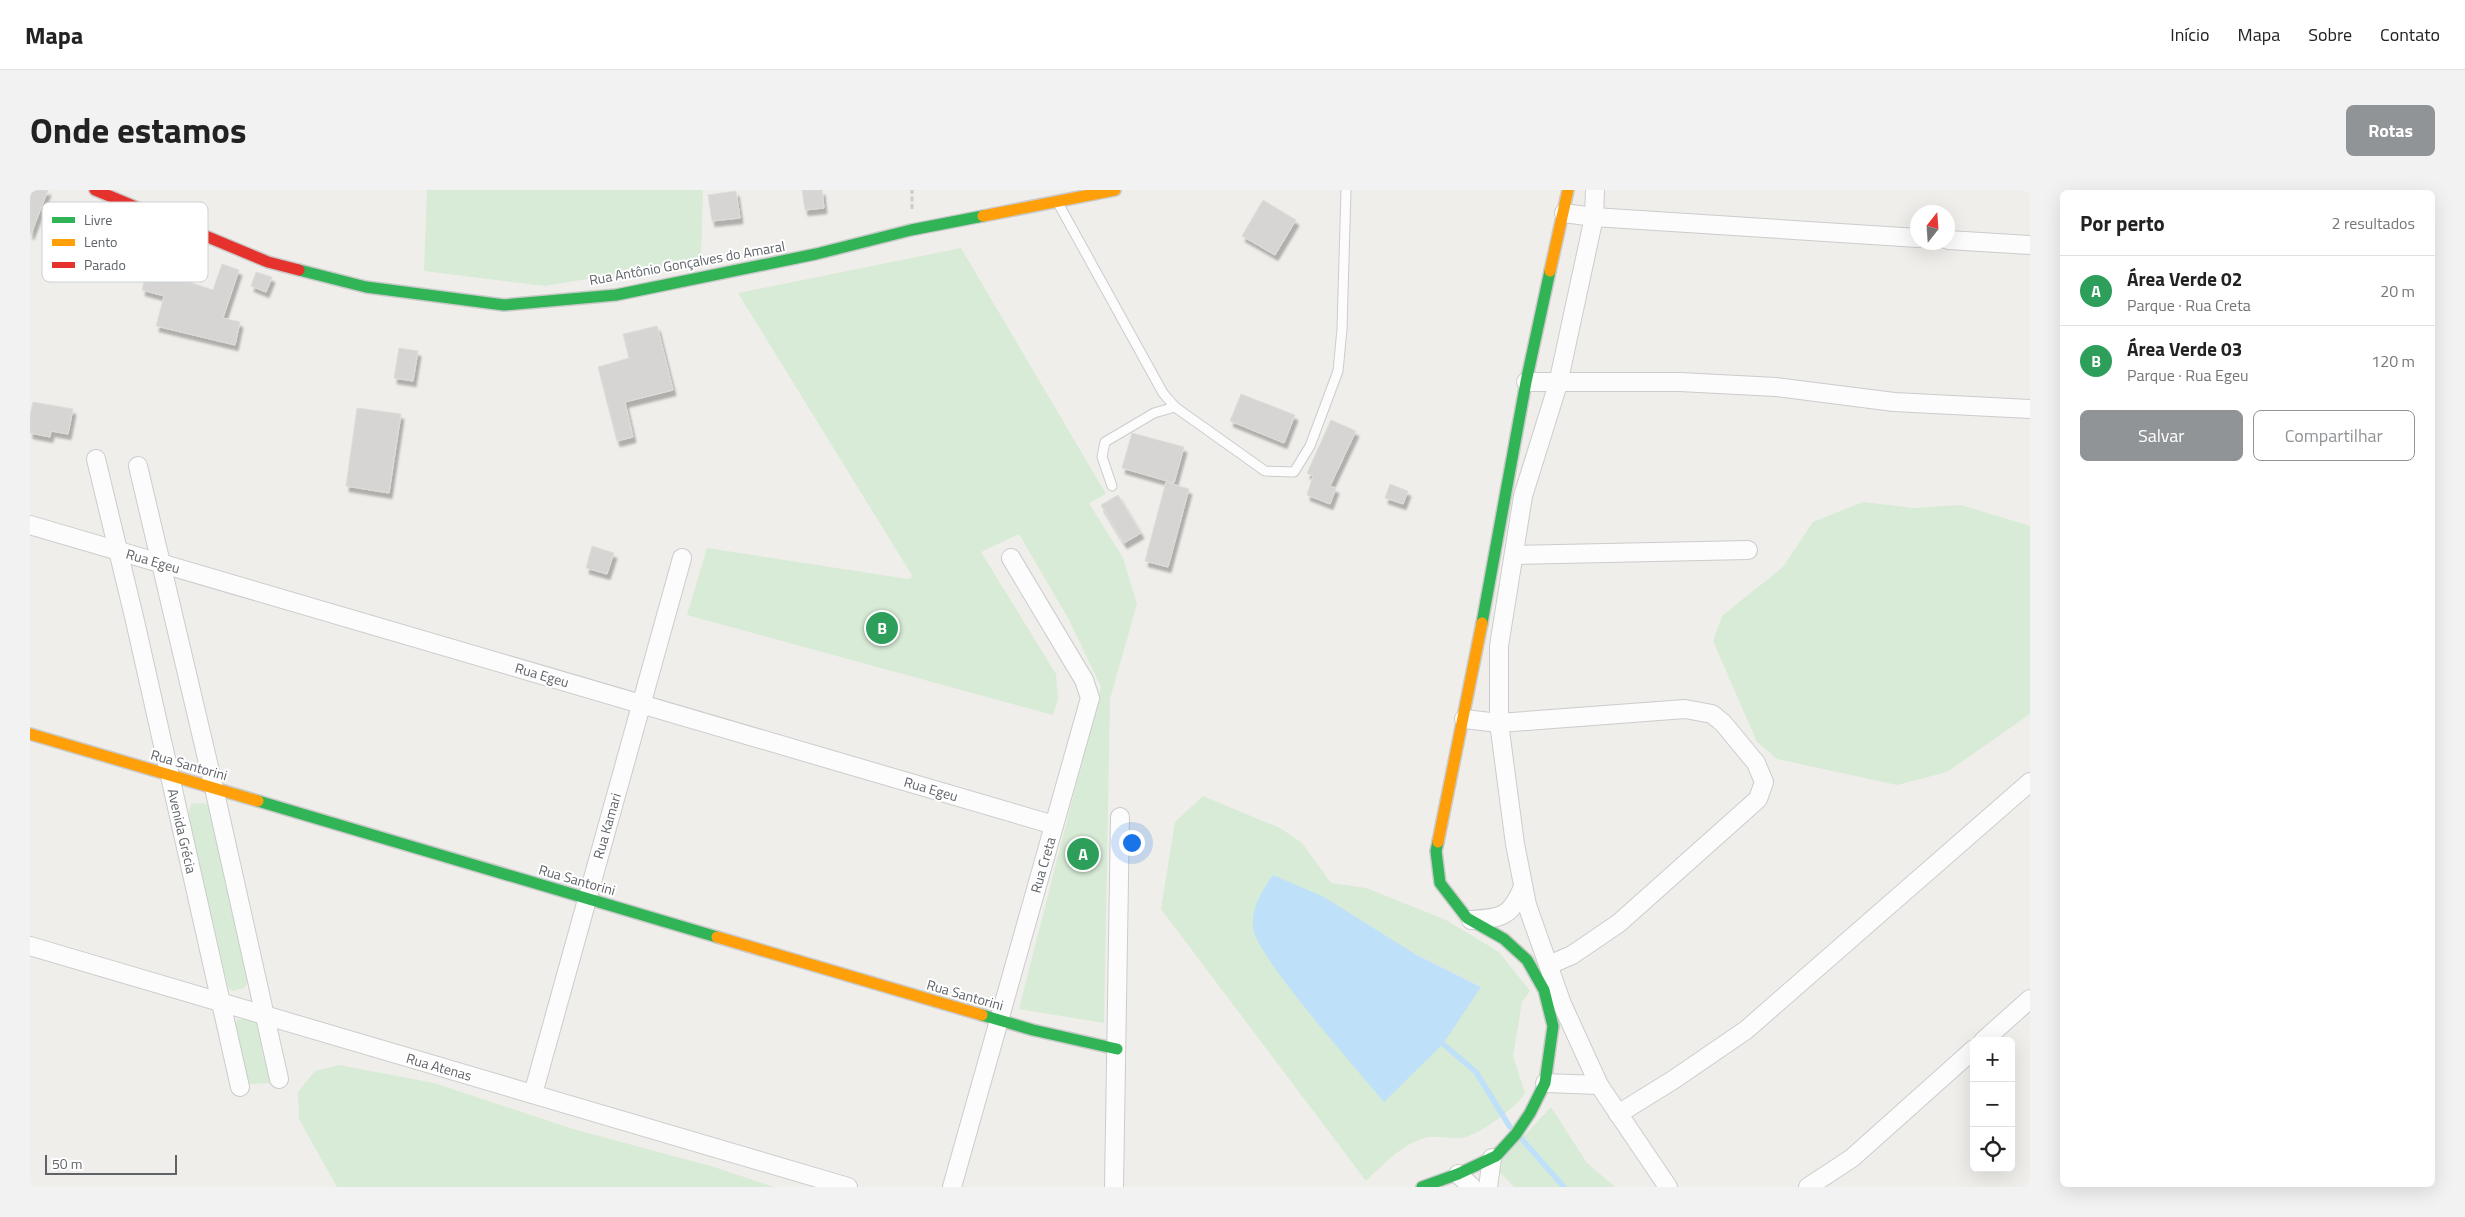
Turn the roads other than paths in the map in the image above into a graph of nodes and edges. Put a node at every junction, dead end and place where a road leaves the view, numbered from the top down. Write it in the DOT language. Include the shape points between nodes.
graph roads {
  1 [pos="95,190"];
  2 [pos="1115,190"];
  3 [pos="1346,190"];
  4 [pos="1568,190"];
  5 [pos="1595,190"];
  6 [pos="124,202"];
  7 [pos="1058,203"];
  8 [pos="1564,213"];
  9 [pos="1594,217"];
  10 [pos="208,237"];
  11 [pos="1910,237"];
  12 [pos="1955,240"];
  13 [pos="2030,245"];
  14 [pos="1526,382"];
  15 [pos="1558,384"];
  16 [pos="1174,407"];
  17 [pos="2030,409"];
  18 [pos="96,459"];
  19 [pos="138,466"];
  20 [pos="1112,486"];
  21 [pos="30,525"];
  22 [pos="1748,550"];
  23 [pos="118,551"];
  24 [pos="1514,555"];
  25 [pos="682,558"];
  26 [pos="1011,558"];
  27 [pos="161,563"];
  28 [pos="641,704"];
  29 [pos="1464,719"];
  30 [pos="1499,723"];
  31 [pos="30,734"];
  32 [pos="169,775"];
  33 [pos="2030,782"];
  34 [pos="214,788"];
  35 [pos="1120,817"];
  36 [pos="1054,825"];
  37 [pos="1523,887"];
  38 [pos="587,898"];
  39 [pos="1471,920"];
  40 [pos="30,946"];
  41 [pos="1549,965"];
  42 [pos="2030,999"];
  43 [pos="221,1002"];
  44 [pos="264,1015"];
  45 [pos="999,1020"];
  46 [pos="1987,1037"];
  47 [pos="1117,1049"];
  48 [pos="1970,1053"];
  49 [pos="279,1079"];
  50 [pos="1545,1083"];
  51 [pos="1599,1084"];
  52 [pos="240,1087"];
  53 [pos="532,1094"];
  54 [pos="1618,1114"];
  55 [pos="1492,1158"];
  56 [pos="1458,1174"];
  57 [pos="848,1187"];
  58 [pos="952,1187"];
  59 [pos="1114,1187"];
  60 [pos="1422,1187"];
  61 [pos="1472,1187"];
  62 [pos="1488,1187"];
  63 [pos="1668,1187"];
  64 [pos="1808,1187"];
  1 -- 6 [label="street, Rua Antônio Gonçalves do Amaral"];
  2 -- 7 [label="street, Rua Antônio Gonçalves do Amaral"];
  3 -- 16 [label="lane" via="1338,371 1310,446 1294,472 1265,471"];
  4 -- 8 [label="street"];
  5 -- 9 [label="street"];
  7 -- 10 [label="street, Rua Antônio Gonçalves do Amaral" via="911,230 816,254 616,295 504,305 366,287 268,262"];
  7 -- 16 [label="lane" via="1162,393"];
  8 -- 9 [label="street"];
  8 -- 14 [label="street"];
  9 -- 11 [label="street"];
  9 -- 15 [label="street"];
  12 -- 13 [label="street"];
  14 -- 15 [label="street"];
  14 -- 29 [label="street"];
  15 -- 17 [label="street" via="1680,382 1776,387 1894,402"];
  15 -- 24 [label="street" via="1523,496"];
  16 -- 20 [label="lane" via="1154,413 1104,442 1102,457"];
  18 -- 23 [label="street, Avenida Grécia"];
  19 -- 27 [label="street"];
  21 -- 23 [label="street, Rua Egeu"];
  22 -- 24 [label="street"];
  23 -- 27 [label="street, Rua Egeu"];
  23 -- 32 [label="street, Avenida Grécia"];
  24 -- 30 [label="street" via="1499,646"];
  25 -- 28 [label="street, Rua Kamari"];
  26 -- 36 [label="street, Rua Creta" via="1084,680 1090,698"];
  27 -- 28 [label="street, Rua Egeu"];
  27 -- 34 [label="street"];
  28 -- 36 [label="street, Rua Egeu"];
  28 -- 38 [label="street, Rua Kamari"];
  29 -- 30 [label="street"];
  29 -- 39 [label="street" via="1436,851 1440,883"];
  30 -- 37 [label="street"];
  30 -- 41 [label="street" via="1685,709 1712,714 1756,763 1764,782 1758,799 1619,923 1572,955"];
  31 -- 32 [label="street, Rua Santorini"];
  32 -- 34 [label="street, Rua Santorini"];
  32 -- 43 [label="street, Avenida Grécia"];
  33 -- 54 [label="street" via="1746,1030"];
  34 -- 38 [label="street, Rua Santorini"];
  34 -- 44 [label="street"];
  35 -- 47 [label="street"];
  36 -- 45 [label="street, Rua Creta"];
  37 -- 39 [label="street" via="1515,906 1506,914 1494,919"];
  37 -- 41 [label="street"];
  38 -- 45 [label="street, Rua Santorini"];
  38 -- 53 [label="street, Rua Kamari"];
  39 -- 50 [label="street" via="1504,939 1527,960 1544,990 1553,1026"];
  40 -- 43 [label="street, Rua Atenas"];
  41 -- 51 [label="street" via="1562,1004"];
  42 -- 46 [label="street"];
  43 -- 44 [label="street, Rua Atenas"];
  43 -- 52 [label="street, Avenida Grécia"];
  44 -- 49 [label="street"];
  44 -- 53 [label="street, Rua Atenas"];
  45 -- 47 [label="street, Rua Santorini"];
  45 -- 58 [label="street, Rua Creta"];
  47 -- 59 [label="street"];
  48 -- 64 [label="street" via="1852,1158"];
  50 -- 51 [label="street"];
  50 -- 55 [label="street" via="1516,1134"];
  51 -- 54 [label="street"];
  53 -- 57 [label="street, Rua Atenas"];
  54 -- 63 [label="street"];
  55 -- 56 [label="street"];
  55 -- 62 [label="street"];
  56 -- 60 [label="street"];
  56 -- 61 [label="street"];
}
